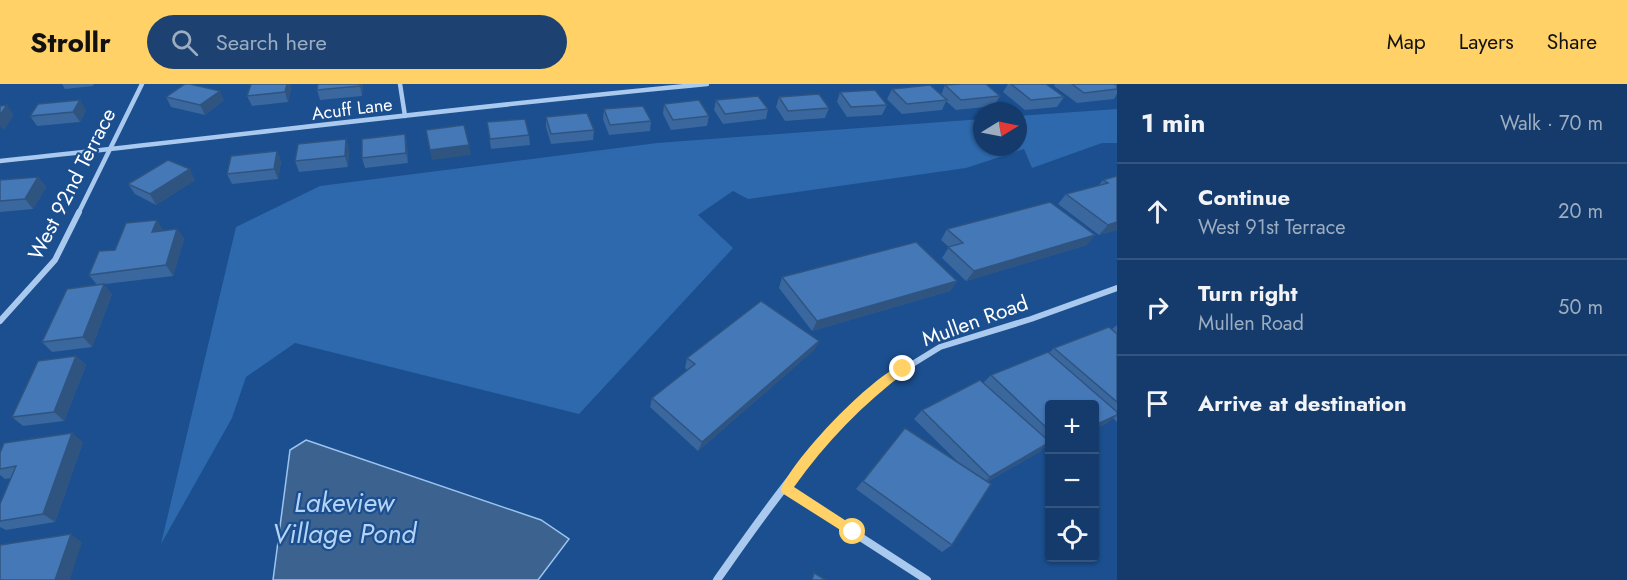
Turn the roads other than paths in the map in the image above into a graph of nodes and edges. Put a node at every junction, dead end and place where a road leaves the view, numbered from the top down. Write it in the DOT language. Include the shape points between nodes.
graph roads {
  1 [pos="142,84"];
  2 [pos="400,84"];
  3 [pos="707,84"];
  4 [pos="652,86"];
  5 [pos="405,116"];
  6 [pos="111,150"];
  7 [pos="0,161"];
  8 [pos="1117,288"];
  9 [pos="0,321"];
  10 [pos="786,489"];
  11 [pos="717,580"];
  12 [pos="927,580"];
  1 -- 6 [label="street, West 92nd Terrace"];
  2 -- 5 [label="street"];
  3 -- 4 [label="street, Acuff Lane"];
  4 -- 5 [label="street, Acuff Lane"];
  5 -- 6 [label="street, Acuff Lane"];
  6 -- 7 [label="street, Acuff Lane"];
  6 -- 9 [label="street, West 92nd Terrace" via="55,260"];
  8 -- 10 [label="street, Mullen Road" via="940,347 903,369 867,395 806,461"];
  10 -- 11 [label="street, Mullen Road"];
  10 -- 12 [label="street"];
}
